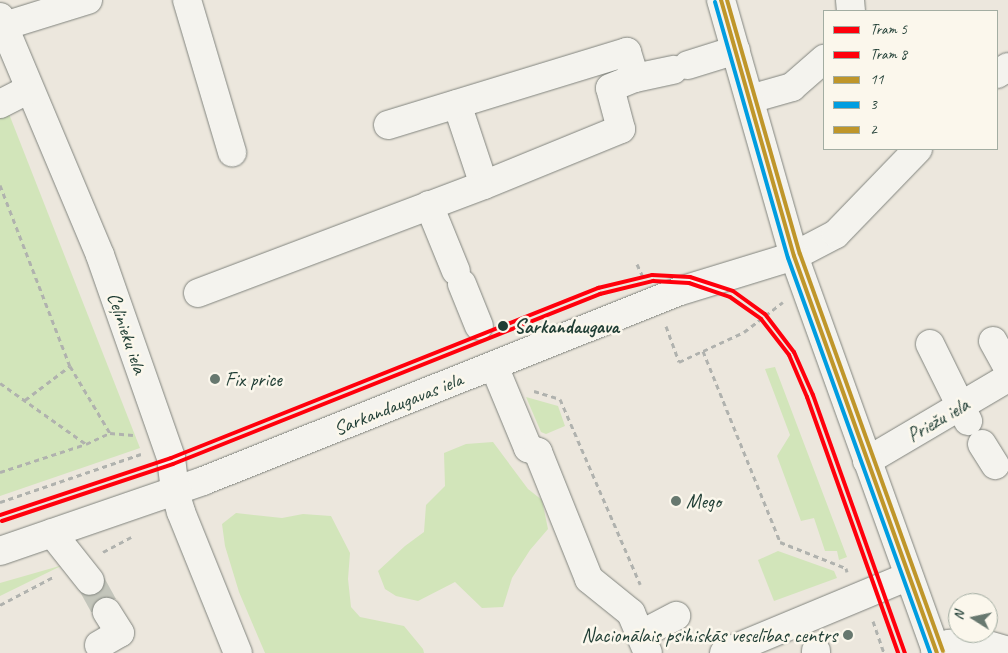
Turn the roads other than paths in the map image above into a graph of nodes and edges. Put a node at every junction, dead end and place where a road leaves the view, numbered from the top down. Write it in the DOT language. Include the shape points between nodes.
graph roads {
  1 [pos="88,0"];
  2 [pos="187,0"];
  3 [pos="725,1"];
  4 [pos="2,22"];
  5 [pos="736,50"];
  6 [pos="823,60"];
  7 [pos="635,78"];
  8 [pos="29,89"];
  9 [pos="750,99"];
  10 [pos="0,104"];
  11 [pos="458,104"];
  12 [pos="388,125"];
  13 [pos="917,150"];
  14 [pos="232,152"];
  15 [pos="484,185"];
  16 [pos="430,205"];
  17 [pos="794,256"];
  18 [pos="198,293"];
  19 [pos="479,326"];
  20 [pos="993,341"];
  21 [pos="930,344"];
  22 [pos="1008,368"];
  23 [pos="498,374"];
  24 [pos="1008,378"];
  25 [pos="965,414"];
  26 [pos="867,461"];
  27 [pos="174,492"];
  28 [pos="52,533"];
  29 [pos="0,551"];
  30 [pos="908,576"];
  31 [pos="90,581"];
  32 [pos="107,612"];
  33 [pos="671,619"];
  34 [pos="644,644"];
  35 [pos="96,650"];
  36 [pos="1008,651"];
  37 [pos="936,652"];
  38 [pos="238,653"];
  39 [pos="724,653"];
  1 -- 4 [label="street"];
  2 -- 14 [label="street"];
  3 -- 5 [label="street"];
  4 -- 8 [label="street, Ceļinieku iela"];
  5 -- 7 [label="street"];
  5 -- 9 [label="street"];
  6 -- 9 [label="street" via="792,87"];
  7 -- 11 [label="street" via="627,52"];
  7 -- 15 [label="street" via="610,88 621,129"];
  8 -- 10 [label="street"];
  8 -- 27 [label="street, Ceļinieku iela" via="100,255 171,458"];
  9 -- 17 [label="street"];
  11 -- 12 [label="street"];
  11 -- 15 [label="street"];
  13 -- 17 [label="street, Sarkandaugavas iela" via="836,234"];
  15 -- 16 [label="street"];
  16 -- 18 [label="street"];
  16 -- 19 [label="street"];
  17 -- 23 [label="street, Sarkandaugavas iela" via="680,291"];
  17 -- 26 [label="street"];
  20 -- 22 [label="street"];
  21 -- 25 [label="street"];
  23 -- 27 [label="street, Sarkandaugavas iela"];
  23 -- 34 [label="street" via="528,448 538,452 589,579 631,613"];
  24 -- 25 [label="street, Priežu iela"];
  25 -- 26 [label="street, Priežu iela"];
  26 -- 30 [label="street"];
  27 -- 28 [label="street, Sarkandaugavas iela"];
  27 -- 38 [label="street, Ceļinieku iela"];
  28 -- 29 [label="street, Sarkandaugavas iela"];
  28 -- 31 [label="street"];
  30 -- 37 [label="street"];
  30 -- 39 [label="street"];
  32 -- 35 [label="street" via="120,633"];
  33 -- 34 [label="street"];
  36 -- 37 [label="street" via="974,641 949,644"];
}
